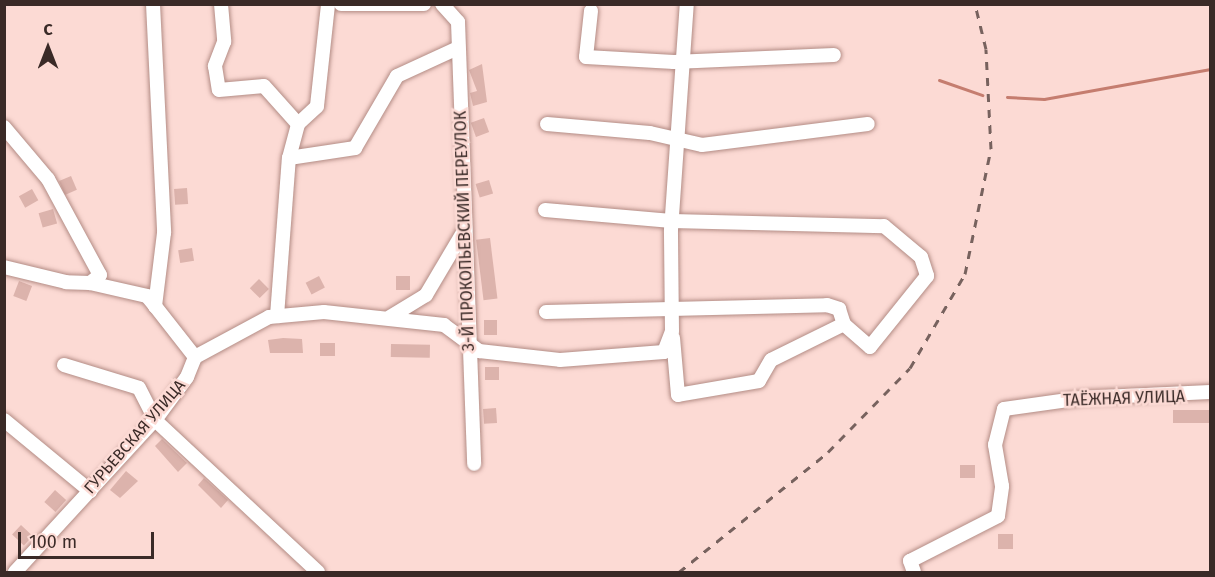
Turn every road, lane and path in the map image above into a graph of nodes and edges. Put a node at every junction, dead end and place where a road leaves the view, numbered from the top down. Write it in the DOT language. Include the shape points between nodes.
graph roads {
  1 [pos="153,4"];
  2 [pos="221,4"];
  3 [pos="328,4"];
  4 [pos="341,4"];
  5 [pos="424,4"];
  6 [pos="442,4"];
  7 [pos="687,4"];
  8 [pos="591,11"];
  9 [pos="458,48"];
  10 [pos="834,55"];
  11 [pos="686,61"];
  12 [pos="298,124"];
  13 [pos="547,124"];
  14 [pos="868,124"];
  15 [pos="4,127"];
  16 [pos="676,141"];
  17 [pos="290,158"];
  18 [pos="545,210"];
  19 [pos="672,221"];
  20 [pos="467,224"];
  21 [pos="4,267"];
  22 [pos="95,279"];
  23 [pos="155,306"];
  24 [pos="672,306"];
  25 [pos="546,312"];
  26 [pos="277,316"];
  27 [pos="390,317"];
  28 [pos="844,324"];
  29 [pos="672,332"];
  30 [pos="468,343"];
  31 [pos="195,357"];
  32 [pos="64,365"];
  33 [pos="1210,392"];
  34 [pos="4,420"];
  35 [pos="155,420"];
  36 [pos="474,464"];
  37 [pos="90,491"];
  38 [pos="15,573"];
  39 [pos="318,573"];
  40 [pos="914,573"];
  1 -- 23 [label="street" via="164,233"];
  2 -- 12 [label="street" via="224,42 215,66 219,90 264,86"];
  3 -- 12 [label="street" via="325,62 317,106"];
  4 -- 5 [label="street"];
  6 -- 9 [label="street, 3-Й ПРОКОПЬЕВСКИЙ ПЕРЕУЛОК" via="451,8 458,22"];
  7 -- 11 [label="street"];
  8 -- 11 [label="street" via="586,57"];
  9 -- 17 [label="street" via="397,76 355,148"];
  9 -- 20 [label="street, 3-Й ПРОКОПЬЕВСКИЙ ПЕРЕУЛОК"];
  10 -- 11 [label="street"];
  11 -- 16 [label="street"];
  12 -- 17 [label="street"];
  13 -- 16 [label="street" via="650,133"];
  14 -- 16 [label="street" via="702,145"];
  15 -- 22 [label="street" via="48,179"];
  16 -- 19 [label="street"];
  17 -- 26 [label="street"];
  18 -- 19 [label="street"];
  19 -- 24 [label="street"];
  19 -- 28 [label="street" via="884,226 901,235 921,257 927,276 914,298 870,347"];
  20 -- 27 [label="street" via="426,295"];
  20 -- 30 [label="street, 3-Й ПРОКОПЬЕВСКИЙ ПЕРЕУЛОК"];
  21 -- 22 [label="street"];
  22 -- 23 [label="street" via="147,296"];
  23 -- 31 [label="street"];
  24 -- 25 [label="street"];
  24 -- 28 [label="street" via="827,304 839,309"];
  24 -- 29 [label="street"];
  26 -- 27 [label="street" via="324,312"];
  26 -- 31 [label="street"];
  27 -- 30 [label="street" via="444,325"];
  28 -- 29 [label="street" via="771,360 759,381 678,395"];
  29 -- 30 [label="street" via="664,352 560,360 479,351"];
  30 -- 36 [label="street, 3-Й ПРОКОПЬЕВСКИЙ ПЕРЕУЛОК"];
  31 -- 35 [label="street, ГУРЬЕВСКАЯ УЛИЦА" via="187,377"];
  32 -- 35 [label="street" via="140,388"];
  33 -- 40 [label="street, ТАЁЖНАЯ УЛИЦА" via="1082,398 1004,409 995,446 1002,486 998,516 910,561"];
  34 -- 37 [label="street"];
  35 -- 37 [label="street, ГУРЬЕВСКАЯ УЛИЦА"];
  35 -- 39 [label="street"];
  37 -- 38 [label="street, ГУРЬЕВСКАЯ УЛИЦА"];
}
